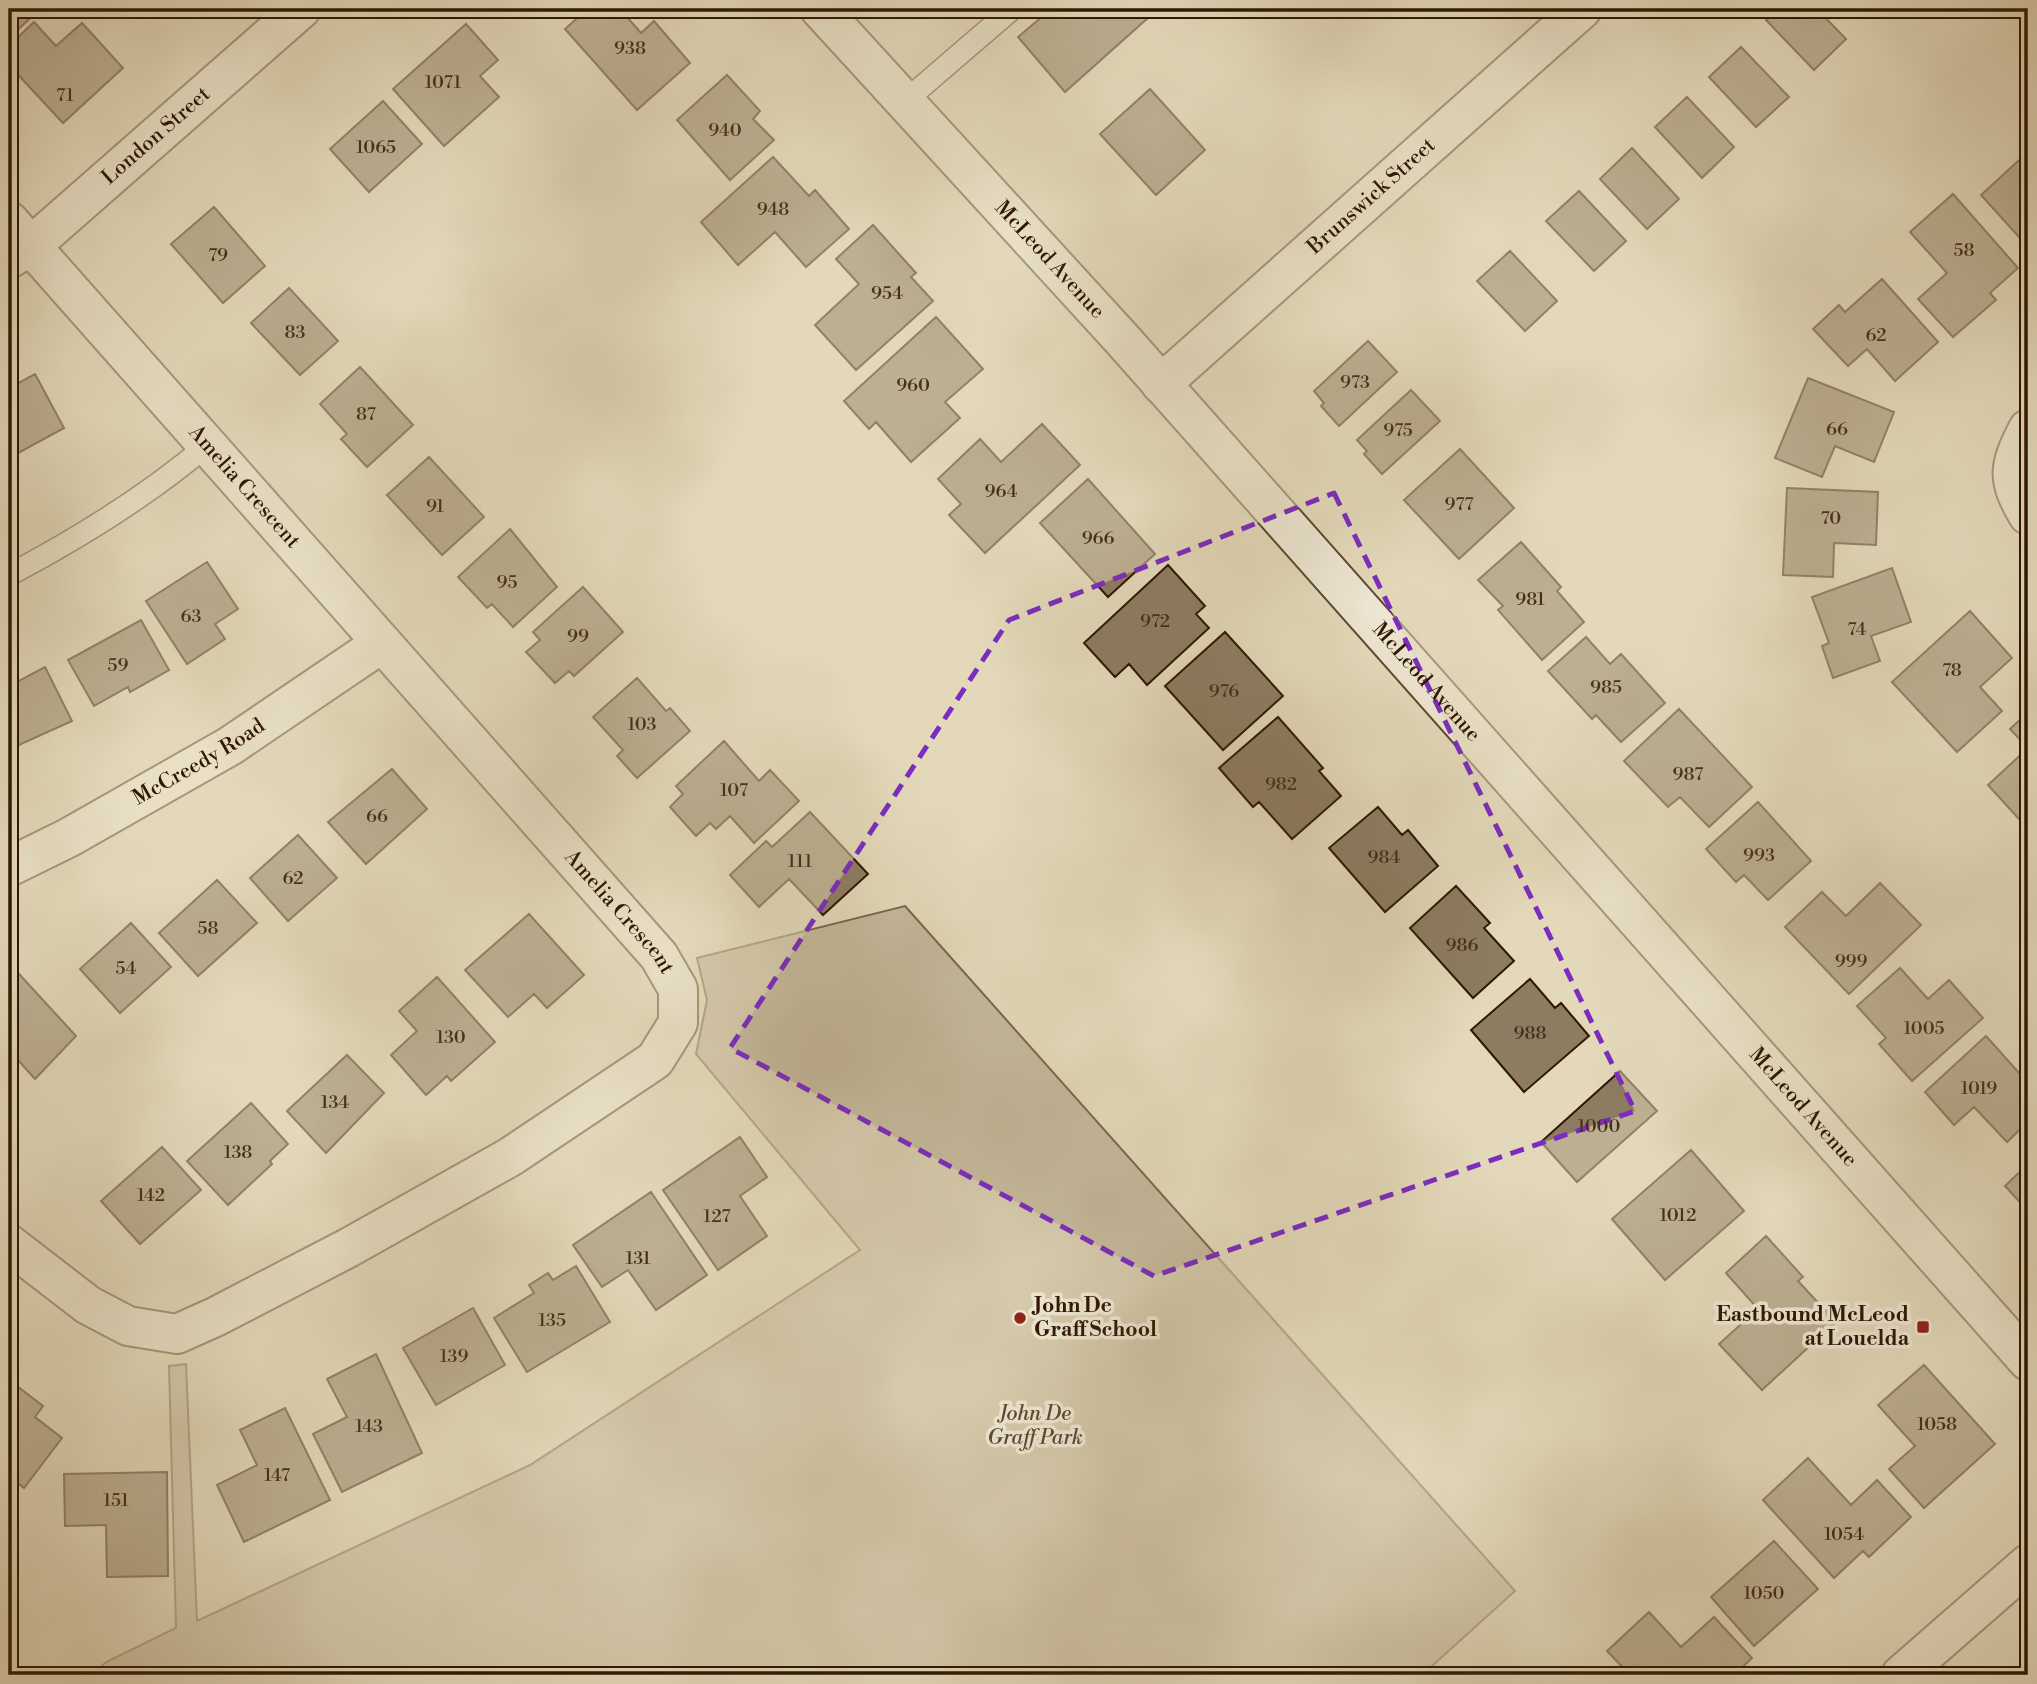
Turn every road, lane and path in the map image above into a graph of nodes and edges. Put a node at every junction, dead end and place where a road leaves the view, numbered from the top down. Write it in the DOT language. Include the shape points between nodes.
graph roads {
  1 [pos="301,9"];
  2 [pos="820,9"];
  3 [pos="1012,9"];
  4 [pos="1582,9"];
  5 [pos="904,102"];
  6 [pos="16,242"];
  7 [pos="1161,384"];
  8 [pos="2028,429"];
  9 [pos="206,446"];
  10 [pos="2028,515"];
  11 [pos="9,575"];
  12 [pos="382,643"];
  13 [pos="9,867"];
  14 [pos="9,1244"];
  15 [pos="2028,1361"];
  16 [pos="2028,1564"];
  17 [pos="1919,1670"];
  1 -- 6 [label="street, London Street"];
  2 -- 5 [label="street, McLeod Avenue"];
  3 -- 5 [label="lane"];
  4 -- 7 [label="street, Brunswick Street"];
  5 -- 7 [label="street, McLeod Avenue"];
  6 -- 9 [label="street, Amelia Crescent"];
  7 -- 15 [label="street, McLeod Avenue"];
  8 -- 10 [label="street" via="2012,461 2017,495"];
  9 -- 11 [label="lane" via="164,481"];
  9 -- 12 [label="street, Amelia Crescent"];
  12 -- 13 [label="street, McCreedy Road" via="230,746"];
  12 -- 14 [label="street, Amelia Crescent" via="659,956 678,989 677,1023 655,1060 510,1157 348,1248 177,1334 128,1326 88,1305"];
  16 -- 17 [label="street"];
}
